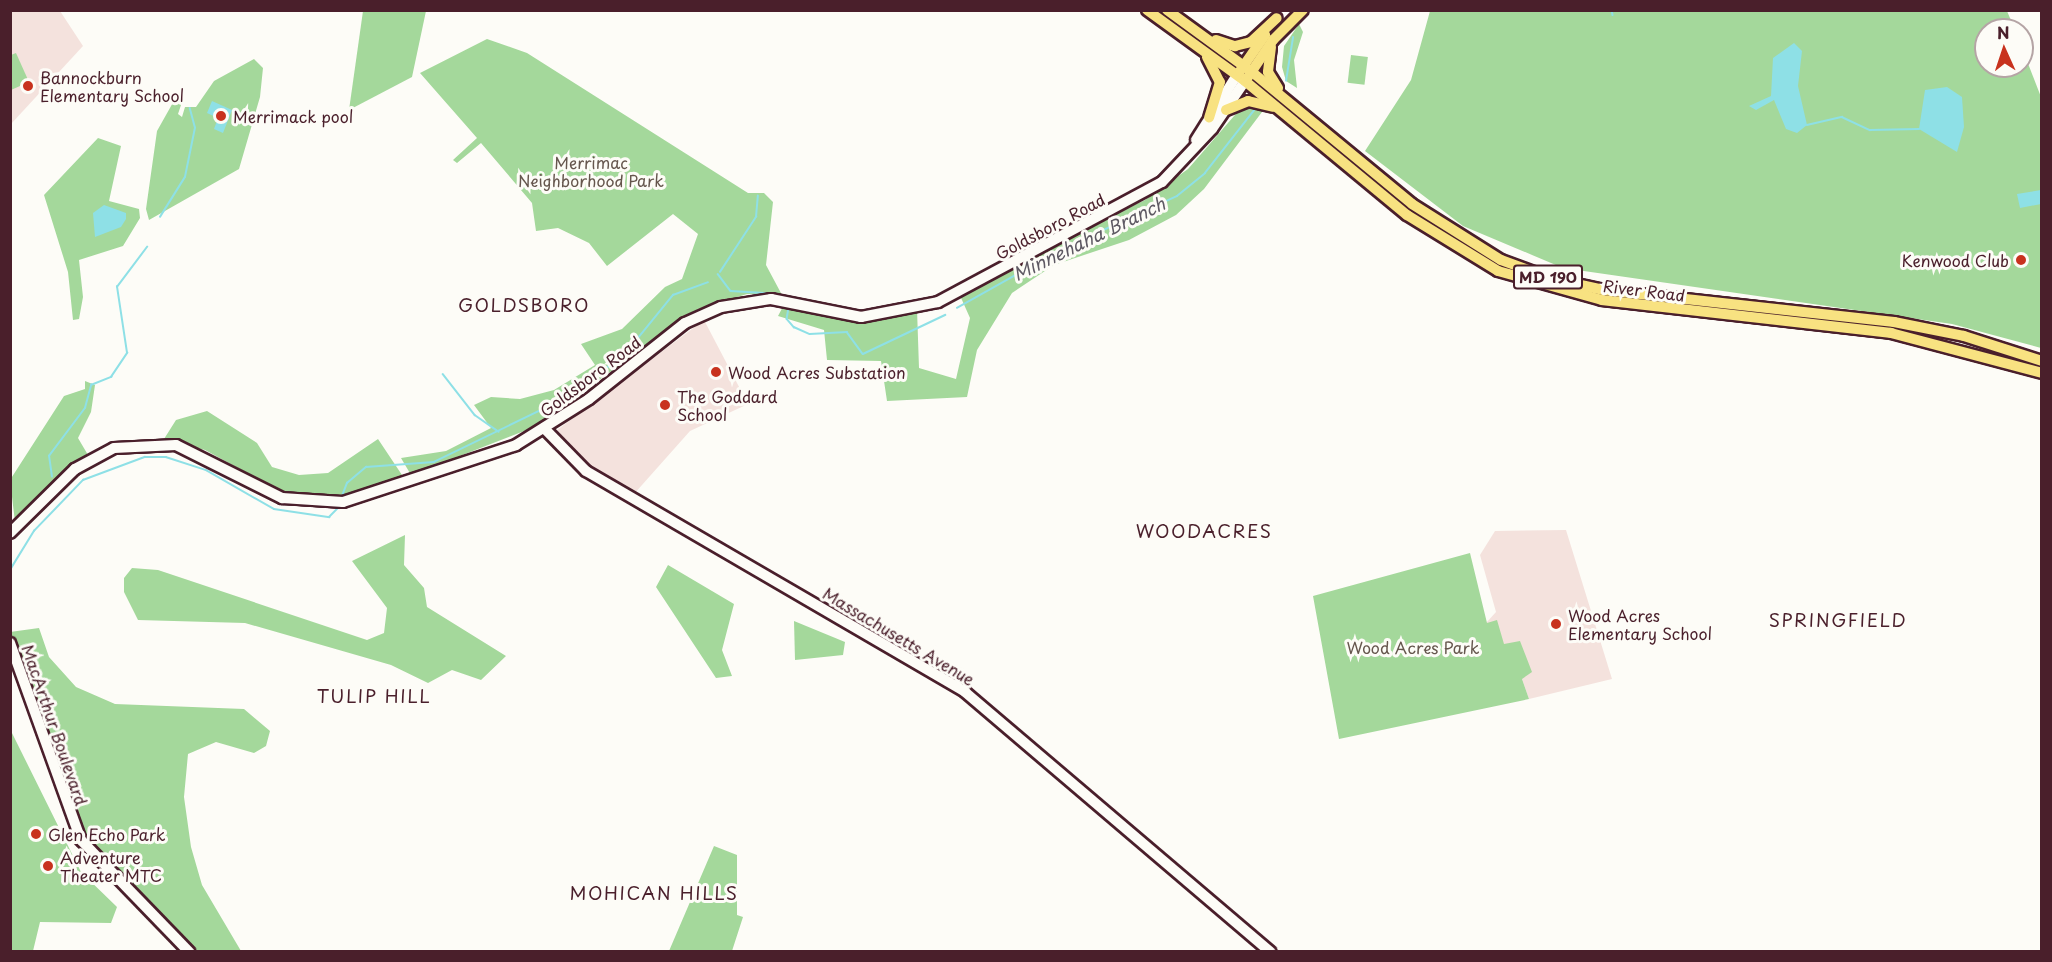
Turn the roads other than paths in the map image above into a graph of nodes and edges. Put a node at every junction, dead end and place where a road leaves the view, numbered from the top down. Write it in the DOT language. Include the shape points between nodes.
graph roads {
  1 [pos="1148,10"];
  2 [pos="1167,10"];
  3 [pos="1287,10"];
  4 [pos="1303,10"];
  5 [pos="1277,18"];
  6 [pos="1184,22"];
  7 [pos="1273,40"];
  8 [pos="1198,47"];
  9 [pos="1244,73"];
  10 [pos="1226,110"];
  11 [pos="1298,110"];
  12 [pos="1281,111"];
  13 [pos="1209,117"];
  14 [pos="1189,154"];
  15 [pos="2042,361"];
  16 [pos="2042,373"];
  17 [pos="544,428"];
  18 [pos="10,533"];
  19 [pos="10,642"];
  20 [pos="189,951"];
  21 [pos="1270,951"];
  1 -- 8 [label="main road, River Road / MD 190"];
  2 -- 6 [label="main road, River Road / MD 190"];
  3 -- 5 [label="main road, Goldsboro Road"];
  4 -- 7 [label="main road, Goldsboro Road"];
  5 -- 6 [label="main road" via="1239,46"];
  5 -- 9 [label="main road, Goldsboro Road"];
  6 -- 9 [label="main road, River Road / MD 190"];
  7 -- 9 [label="main road, Goldsboro Road"];
  7 -- 11 [label="main road" via="1267,64 1271,79"];
  8 -- 9 [label="main road, River Road / MD 190"];
  8 -- 13 [label="main road" via="1219,77"];
  9 -- 10 [label="main road, Goldsboro Road"];
  9 -- 11 [label="main road, River Road / MD 190"];
  9 -- 12 [label="main road, River Road / MD 190"];
  9 -- 13 [label="main road, Goldsboro Road"];
  10 -- 12 [label="main road" via="1248,101"];
  10 -- 14 [label="main road, Goldsboro Road"];
  11 -- 15 [label="main road, River Road / MD 190" via="1454,235 1552,279 1893,322 1964,336"];
  12 -- 16 [label="main road, River Road / MD 190" via="1451,246 1539,285 1602,300 1891,333"];
  13 -- 14 [label="main road, Goldsboro Road"];
  14 -- 17 [label="main road, Goldsboro Road" via="1136,198 918,309 861,317 771,299 741,301 701,314"];
  17 -- 18 [label="main road, Goldsboro Road" via="491,456 340,502 282,498 189,448 136,443 104,452 75,469"];
  17 -- 21 [label="main road, Massachusetts Avenue" via="586,471 965,692"];
  19 -- 20 [label="main road, MacArthur Boulevard" via="81,840"];
}
